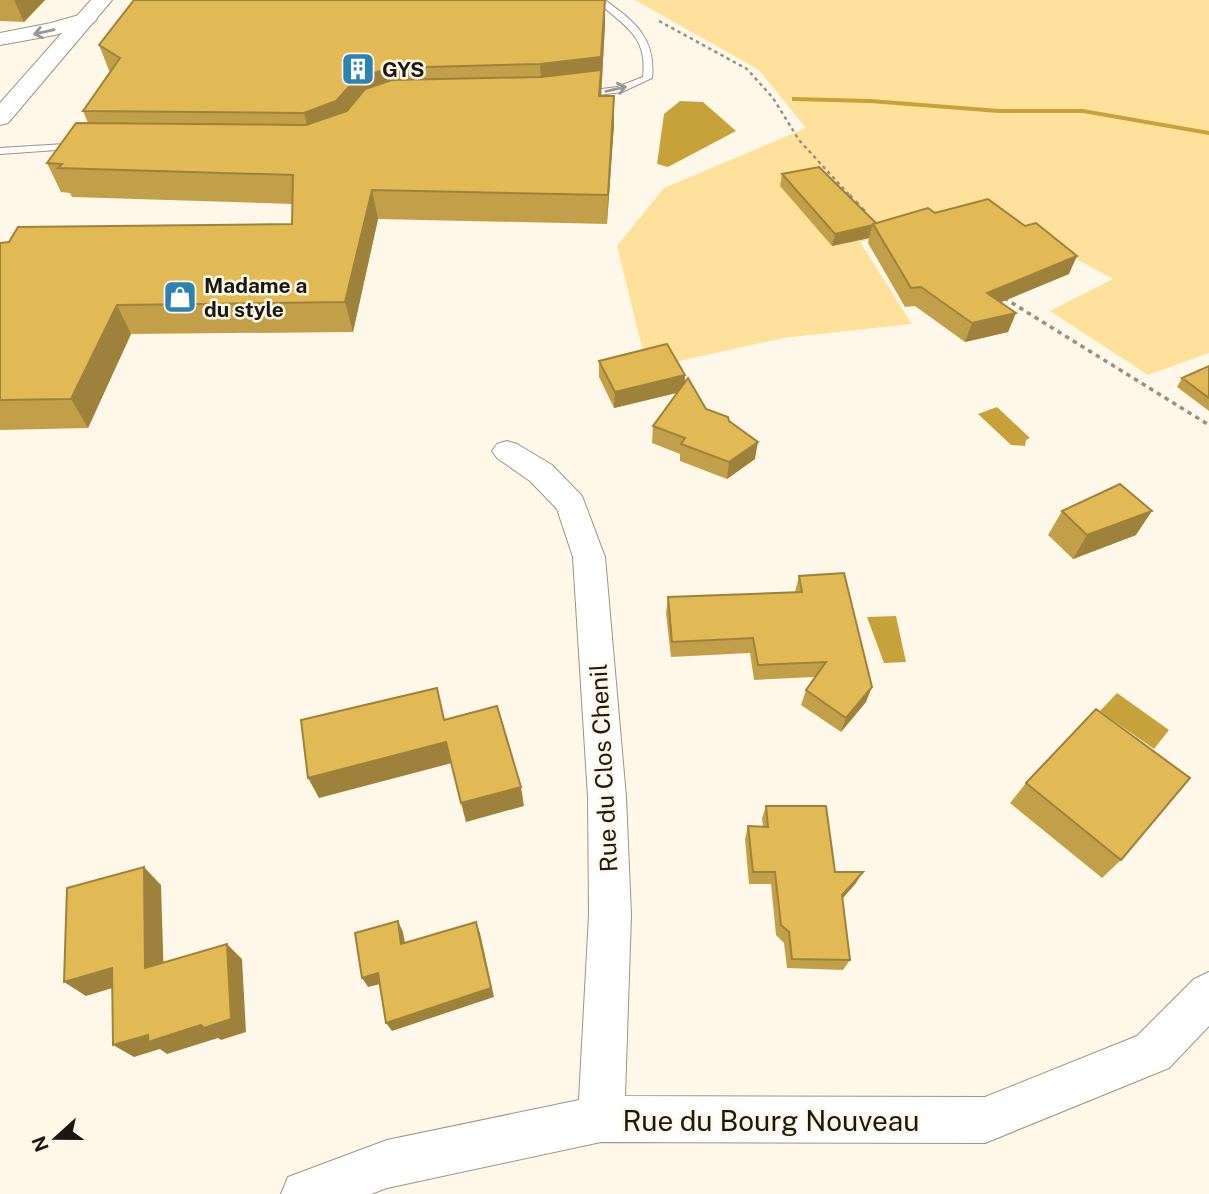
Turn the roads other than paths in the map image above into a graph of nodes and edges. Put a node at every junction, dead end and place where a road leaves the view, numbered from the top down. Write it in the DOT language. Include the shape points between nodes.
graph roads {
  1 [pos="102,0"];
  2 [pos="600,0"];
  3 [pos="86,19"];
  4 [pos="0,39"];
  5 [pos="0,47"];
  6 [pos="42,70"];
  7 [pos="568,96"];
  8 [pos="0,118"];
  9 [pos="92,146"];
  10 [pos="0,150"];
  11 [pos="507,451"];
  12 [pos="1209,994"];
  13 [pos="601,1119"];
  14 [pos="304,1194"];
  1 -- 3 [label="main road"];
  7 -- 2 [label="lane, one-way" via="619,90 647,78 652,59 636,28"];
  3 -- 4 [label="main road, one-way"];
  3 -- 6 [label="main road"];
  5 -- 6 [label="main road"];
  6 -- 8 [label="main road"];
  9 -- 10 [label="lane"];
  11 -- 13 [label="street, Rue du Clos Chenil" via="541,472 571,504 589,557 607,797 610,915"];
  12 -- 13 [label="street, Rue du Bourg Nouveau" via="1153,1052 985,1120"];
  13 -- 14 [label="street, Rue du Bourg Nouveau" via="387,1164"];
}
